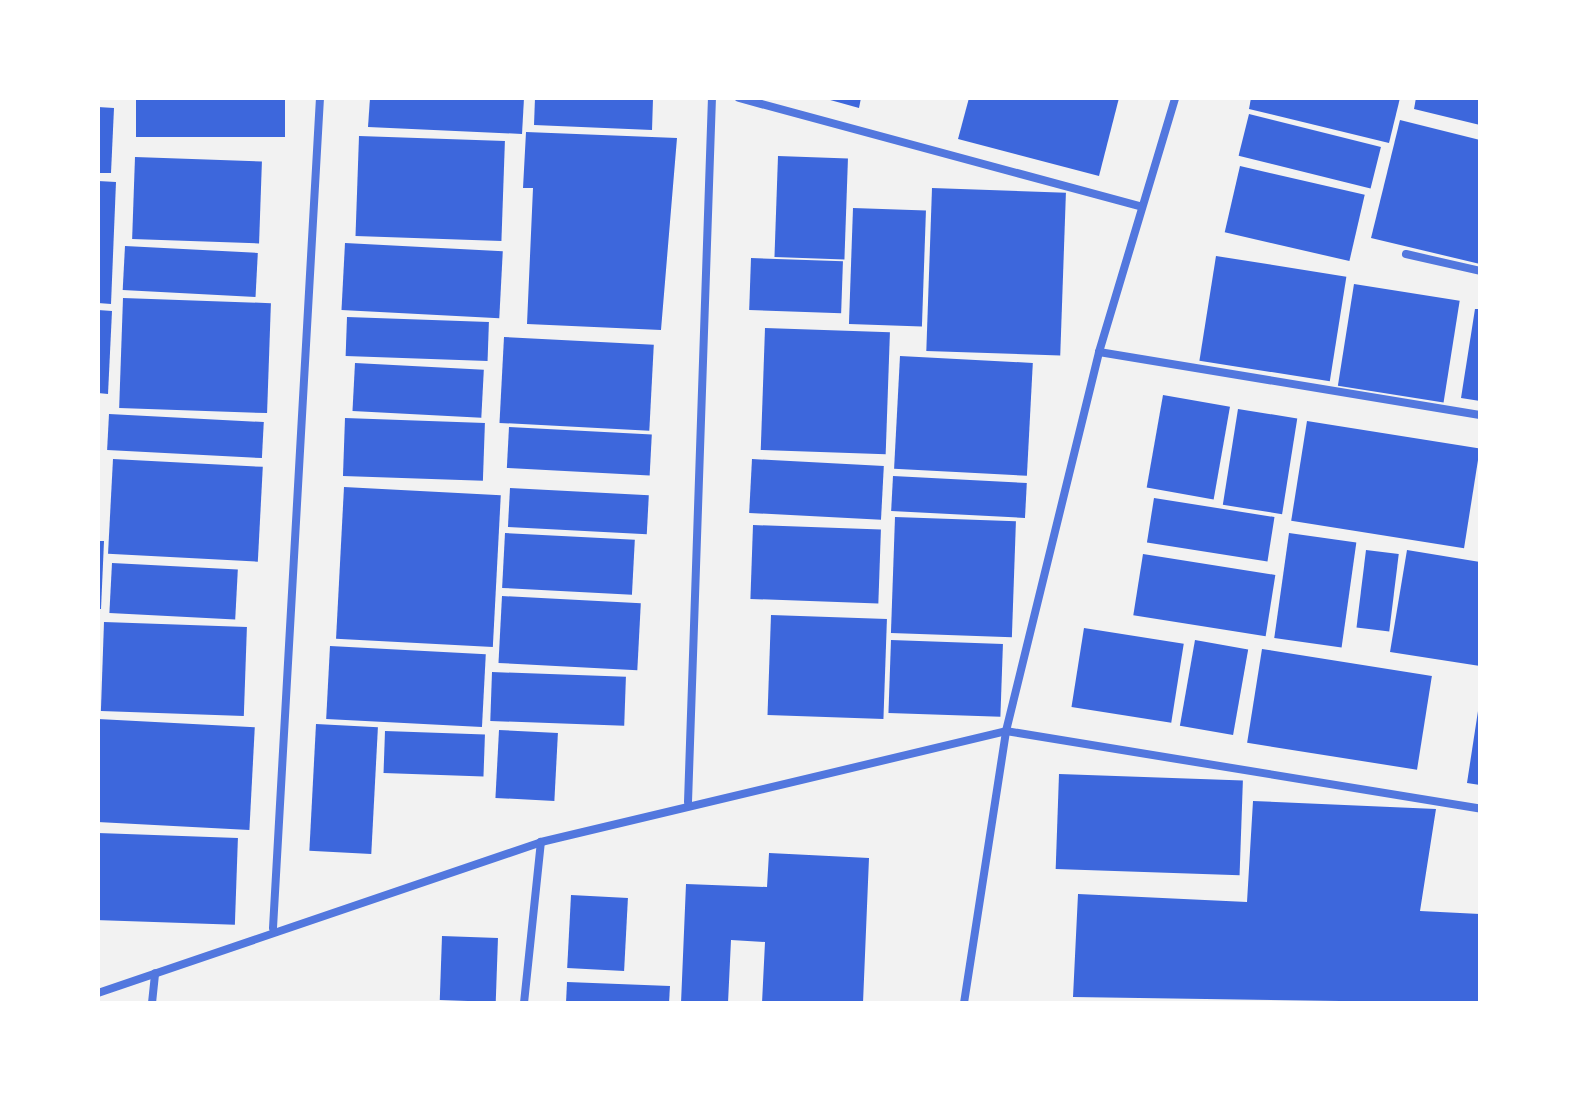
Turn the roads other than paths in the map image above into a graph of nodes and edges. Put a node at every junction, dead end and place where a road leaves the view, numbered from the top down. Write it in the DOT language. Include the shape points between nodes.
graph roads {
  1 [pos="320,98"];
  2 [pos="712,98"];
  3 [pos="739,98"];
  4 [pos="1175,98"];
  5 [pos="1140,206"];
  6 [pos="1406,254"];
  7 [pos="1480,271"];
  8 [pos="1099,352"];
  9 [pos="1480,415"];
  10 [pos="1006,731"];
  11 [pos="688,802"];
  12 [pos="1480,809"];
  13 [pos="541,842"];
  14 [pos="273,928"];
  15 [pos="155,973"];
  16 [pos="98,993"];
  17 [pos="152,1003"];
  18 [pos="524,1003"];
  19 [pos="964,1003"];
  1 -- 14 [label="street"];
  2 -- 11 [label="street"];
  3 -- 5 [label="street"];
  4 -- 5 [label="street"];
  5 -- 8 [label="street"];
  6 -- 7 [label="street"];
  8 -- 9 [label="street"];
  8 -- 10 [label="street"];
  10 -- 11 [label="street"];
  10 -- 12 [label="street"];
  10 -- 19 [label="street"];
  11 -- 13 [label="street"];
  13 -- 14 [label="street"];
  13 -- 18 [label="street"];
  14 -- 15 [label="street"];
  15 -- 16 [label="street"];
  15 -- 17 [label="street"];
}
